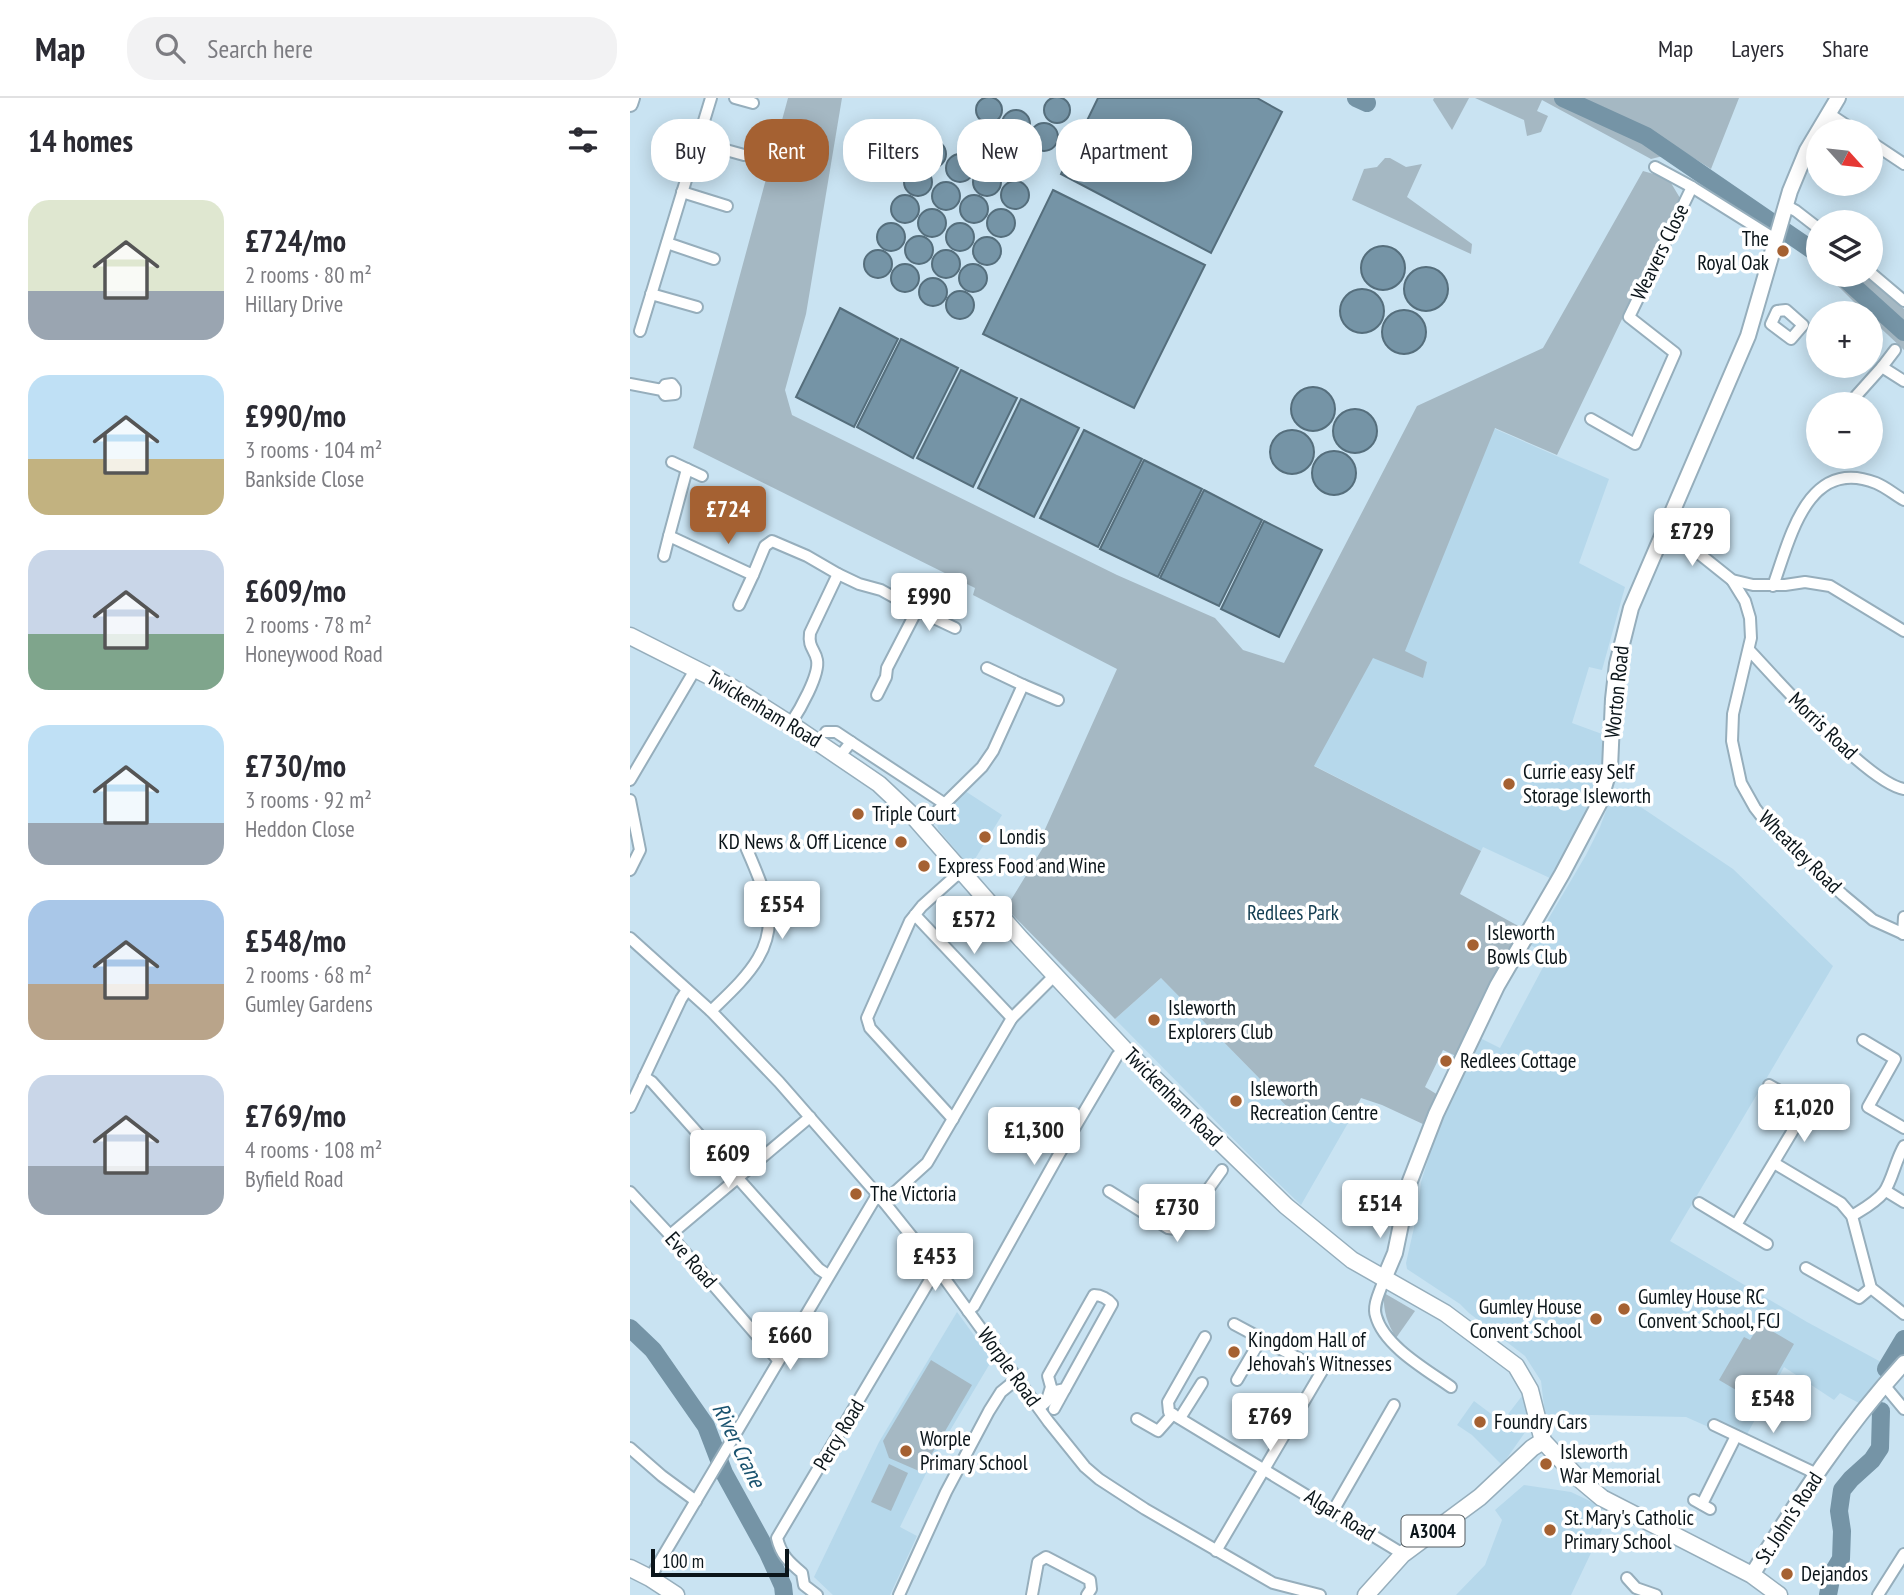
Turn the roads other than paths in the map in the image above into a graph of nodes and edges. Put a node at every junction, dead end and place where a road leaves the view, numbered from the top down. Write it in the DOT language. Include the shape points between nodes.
graph roads {
  1 [pos="632,98"];
  2 [pos="711,98"];
  3 [pos="735,98"];
  4 [pos="1838,98"];
  5 [pos="753,103"];
  6 [pos="630,104"];
  7 [pos="1828,113"];
  8 [pos="704,119"];
  9 [pos="1837,119"];
  10 [pos="1883,150"];
  11 [pos="730,151"];
  12 [pos="744,155"];
  13 [pos="1904,163"];
  14 [pos="1655,167"];
  15 [pos="685,182"];
  16 [pos="1692,187"];
  17 [pos="682,192"];
  18 [pos="727,206"];
  19 [pos="1783,211"];
  20 [pos="1806,219"];
  21 [pos="1776,235"];
  22 [pos="667,243"];
  23 [pos="714,259"];
  24 [pos="1883,283"];
  25 [pos="651,294"];
  26 [pos="1904,301"];
  27 [pos="1758,305"];
  28 [pos="697,307"];
  29 [pos="1777,311"];
  30 [pos="640,331"];
  31 [pos="1895,350"];
  32 [pos="1883,366"];
  33 [pos="1883,368"];
  34 [pos="1872,378"];
  35 [pos="1904,381"];
  36 [pos="630,384"];
  37 [pos="662,390"];
  38 [pos="1860,392"];
  39 [pos="1591,419"];
  40 [pos="673,462"];
  41 [pos="687,469"];
  42 [pos="702,476"];
  43 [pos="1904,500"];
  44 [pos="1663,533"];
  45 [pos="669,536"];
  46 [pos="664,556"];
  47 [pos="838,574"];
  48 [pos="752,575"];
  49 [pos="1732,580"];
  50 [pos="1773,586"];
  51 [pos="739,606"];
  52 [pos="917,610"];
  53 [pos="955,628"];
  54 [pos="1904,631"];
  55 [pos="630,636"];
  56 [pos="1750,651"];
  57 [pos="696,668"];
  58 [pos="986,668"];
  59 [pos="1023,685"];
  60 [pos="877,695"];
  61 [pos="1058,700"];
  62 [pos="791,723"];
  63 [pos="826,732"];
  64 [pos="851,742"];
  65 [pos="840,756"];
  66 [pos="630,780"];
  67 [pos="1904,789"];
  68 [pos="630,800"];
  69 [pos="945,804"];
  70 [pos="922,826"];
  71 [pos="746,847"];
  72 [pos="630,870"];
  73 [pos="961,871"];
  74 [pos="915,915"];
  75 [pos="1904,916"];
  76 [pos="1903,934"];
  77 [pos="634,942"];
  78 [pos="1054,976"];
  79 [pos="687,990"];
  80 [pos="711,1011"];
  81 [pos="1012,1018"];
  82 [pos="1863,1040"];
  83 [pos="1902,1048"];
  84 [pos="1124,1049"];
  85 [pos="1895,1059"];
  86 [pos="644,1077"];
  87 [pos="1769,1085"];
  88 [pos="1814,1097"];
  89 [pos="630,1107"];
  90 [pos="1807,1107"];
  91 [pos="810,1117"];
  92 [pos="953,1119"];
  93 [pos="1904,1128"];
  94 [pos="1904,1146"];
  95 [pos="1774,1163"];
  96 [pos="1222,1170"];
  97 [pos="738,1178"];
  98 [pos="1109,1191"];
  99 [pos="1885,1191"];
  100 [pos="630,1192"];
  101 [pos="881,1198"];
  102 [pos="1904,1202"];
  103 [pos="1699,1203"];
  104 [pos="1852,1216"];
  105 [pos="1736,1225"];
  106 [pos="670,1235"];
  107 [pos="1767,1244"];
  108 [pos="937,1268"];
  109 [pos="1806,1268"];
  110 [pos="828,1275"];
  111 [pos="1384,1279"];
  112 [pos="1871,1288"];
  113 [pos="968,1311"];
  114 [pos="1904,1314"];
  115 [pos="1234,1324"];
  116 [pos="1205,1337"];
  117 [pos="1261,1339"];
  118 [pos="778,1360"];
  119 [pos="1904,1363"];
  120 [pos="1017,1379"];
  121 [pos="1237,1380"];
  122 [pos="1202,1383"];
  123 [pos="1884,1385"];
  124 [pos="1451,1387"];
  125 [pos="1057,1389"];
  126 [pos="1394,1405"];
  127 [pos="1046,1406"];
  128 [pos="1904,1409"];
  129 [pos="1177,1416"];
  130 [pos="1137,1419"];
  131 [pos="1714,1425"];
  132 [pos="1736,1436"];
  133 [pos="1543,1441"];
  134 [pos="630,1448"];
  135 [pos="1265,1469"];
  136 [pos="1817,1474"];
  137 [pos="696,1501"];
  138 [pos="1702,1504"];
  139 [pos="1333,1511"];
  140 [pos="1216,1551"];
  141 [pos="1403,1554"];
  142 [pos="1904,1554"];
  143 [pos="630,1568"];
  144 [pos="1752,1575"];
  145 [pos="650,1577"];
  146 [pos="1627,1578"];
  147 [pos="1273,1583"];
  148 [pos="1777,1594"];
  149 [pos="676,1595"];
  150 [pos="817,1595"];
  151 [pos="899,1595"];
  152 [pos="1032,1595"];
  153 [pos="1087,1595"];
  154 [pos="1266,1595"];
  155 [pos="1320,1595"];
  156 [pos="1366,1595"];
  157 [pos="1656,1595"];
  158 [pos="1878,1595"];
  1 -- 6 [label="street"];
  2 -- 8 [label="street"];
  3 -- 5 [label="street"];
  4 -- 7 [label="street, Worton Road"];
  7 -- 9 [label="street"];
  7 -- 19 [label="street, Worton Road" via="1807,150"];
  10 -- 13 [label="street"];
  11 -- 12 [label="street"];
  14 -- 16 [label="street"];
  15 -- 17 [label="street"];
  16 -- 21 [label="street"];
  16 -- 39 [label="street, Weavers Close" via="1629,317 1675,352 1633,450"];
  17 -- 18 [label="street"];
  17 -- 22 [label="street"];
  19 -- 20 [label="street" via="1796,211"];
  19 -- 21 [label="street, Worton Road"];
  21 -- 27 [label="street, Worton Road"];
  22 -- 23 [label="street"];
  22 -- 25 [label="street"];
  24 -- 26 [label="street"];
  25 -- 28 [label="street"];
  25 -- 30 [label="street"];
  27 -- 29 [label="street"];
  27 -- 44 [label="street, Worton Road"];
  31 -- 32 [label="street"];
  33 -- 35 [label="street"];
  34 -- 38 [label="street"];
  36 -- 37 [label="street"];
  40 -- 41 [label="street"];
  41 -- 42 [label="street"];
  41 -- 45 [label="street"];
  43 -- 50 [label="street" via="1862,479 1845,478 1826,485 1802,508"];
  44 -- 49 [label="street"];
  44 -- 111 [label="street, Worton Road" via="1621,644 1610,768 1599,804 1497,986 1436,1114 1410,1181 1395,1253"];
  45 -- 46 [label="street"];
  45 -- 48 [label="street"];
  47 -- 48 [label="street" via="772,541"];
  47 -- 52 [label="street"];
  47 -- 62 [label="street" via="810,634 815,671"];
  48 -- 51 [label="street"];
  49 -- 50 [label="street"];
  49 -- 56 [label="street, Wheatley Road" via="1751,618"];
  50 -- 54 [label="street" via="1805,582 1830,586"];
  52 -- 53 [label="street"];
  52 -- 60 [label="street"];
  55 -- 57 [label="main road, Twickenham Road"];
  56 -- 67 [label="street, Morris Road" via="1866,767 1886,784"];
  56 -- 76 [label="street, Wheatley Road" via="1733,714 1732,741 1741,783 1750,800 1769,826 1843,895 1873,920"];
  57 -- 62 [label="main road, Twickenham Road"];
  57 -- 66 [label="street"];
  58 -- 59 [label="street"];
  59 -- 61 [label="street"];
  59 -- 69 [label="street" via="993,751"];
  62 -- 65 [label="main road, Twickenham Road"];
  63 -- 64 [label="street" via="836,732"];
  64 -- 65 [label="street"];
  64 -- 69 [label="street"];
  65 -- 70 [label="main road, Twickenham Road" via="889,793"];
  68 -- 72 [label="street" via="640,850"];
  69 -- 70 [label="street"];
  70 -- 73 [label="main road, Twickenham Road"];
  71 -- 80 [label="street" via="766,899 765,946 750,972"];
  73 -- 74 [label="street"];
  73 -- 78 [label="main road, Twickenham Road"];
  74 -- 81 [label="street"];
  74 -- 92 [label="street" via="867,1018 870,1028"];
  75 -- 76 [label="street"];
  77 -- 79 [label="street, Worple Road"];
  78 -- 81 [label="street"];
  78 -- 84 [label="main road, Twickenham Road"];
  79 -- 80 [label="street, Worple Road"];
  79 -- 86 [label="street"];
  80 -- 91 [label="street, Worple Road"];
  81 -- 92 [label="street"];
  82 -- 85 [label="street"];
  83 -- 85 [label="street"];
  84 -- 111 [label="main road, Twickenham Road" via="1302,1221"];
  84 -- 113 [label="street"];
  85 -- 93 [label="street" via="1868,1107"];
  86 -- 89 [label="street"];
  86 -- 97 [label="street"];
  87 -- 90 [label="street"];
  88 -- 90 [label="street"];
  90 -- 95 [label="street"];
  91 -- 97 [label="street"];
  91 -- 101 [label="street, Worple Road"];
  92 -- 101 [label="street" via="928,1163"];
  94 -- 99 [label="street"];
  95 -- 104 [label="street" via="1841,1203"];
  95 -- 105 [label="street"];
  96 -- 98 [label="street" via="1176,1229 1167,1228"];
  97 -- 106 [label="street"];
  97 -- 110 [label="street"];
  99 -- 102 [label="street"];
  99 -- 104 [label="street"];
  100 -- 106 [label="street, Eve Road"];
  101 -- 108 [label="street, Worple Road"];
  101 -- 110 [label="street"];
  103 -- 105 [label="street"];
  104 -- 112 [label="street"];
  105 -- 107 [label="street"];
  106 -- 118 [label="street, Eve Road"];
  108 -- 113 [label="street, Worple Road"];
  108 -- 150 [label="street, Percy Road" via="777,1538 786,1559 802,1573 804,1585"];
  109 -- 112 [label="street" via="1859,1298"];
  110 -- 118 [label="street"];
  111 -- 124 [label="street" via="1375,1306 1390,1342"];
  111 -- 133 [label="main road, Twickenham Road" via="1444,1313 1516,1366 1530,1390"];
  112 -- 114 [label="street"];
  113 -- 120 [label="street, Worple Road"];
  115 -- 117 [label="street"];
  116 -- 129 [label="street" via="1168,1402 1169,1412"];
  117 -- 121 [label="street"];
  117 -- 135 [label="street" via="1322,1371"];
  118 -- 137 [label="street"];
  119 -- 123 [label="street, St. John's Road"];
  120 -- 127 [label="street, Worple Road"];
  120 -- 151 [label="street" via="989,1411"];
  122 -- 129 [label="street"];
  123 -- 128 [label="street"];
  123 -- 136 [label="street, St. John's Road"];
  125 -- 125 [label="street" via="1048,1381 1052,1367 1094,1295 1099,1295 1112,1304"];
  125 -- 127 [label="street"];
  126 -- 139 [label="street"];
  127 -- 140 [label="street, Worple Road" via="1084,1467"];
  129 -- 130 [label="street" via="1158,1431"];
  129 -- 135 [label="street, Algar Road"];
  131 -- 132 [label="street"];
  132 -- 136 [label="street"];
  132 -- 138 [label="street"];
  133 -- 141 [label="main road, A3004" via="1480,1497"];
  133 -- 144 [label="main road, Twickenham Road" via="1602,1499"];
  134 -- 137 [label="street"];
  135 -- 139 [label="street, Algar Road"];
  135 -- 140 [label="street"];
  136 -- 144 [label="street, St. John's Road"];
  137 -- 145 [label="street"];
  139 -- 141 [label="street, Algar Road"];
  140 -- 147 [label="street, Worple Road"];
  141 -- 156 [label="main road, A3004"];
  142 -- 158 [label="street"];
  143 -- 145 [label="main road"];
  144 -- 148 [label="main road, Twickenham Road"];
  145 -- 149 [label="main road"];
  146 -- 157 [label="street" via="1636,1588"];
  147 -- 154 [label="street"];
  147 -- 155 [label="street, Worple Road"];
  152 -- 153 [label="street" via="1038,1562 1046,1557 1090,1580"];
}
